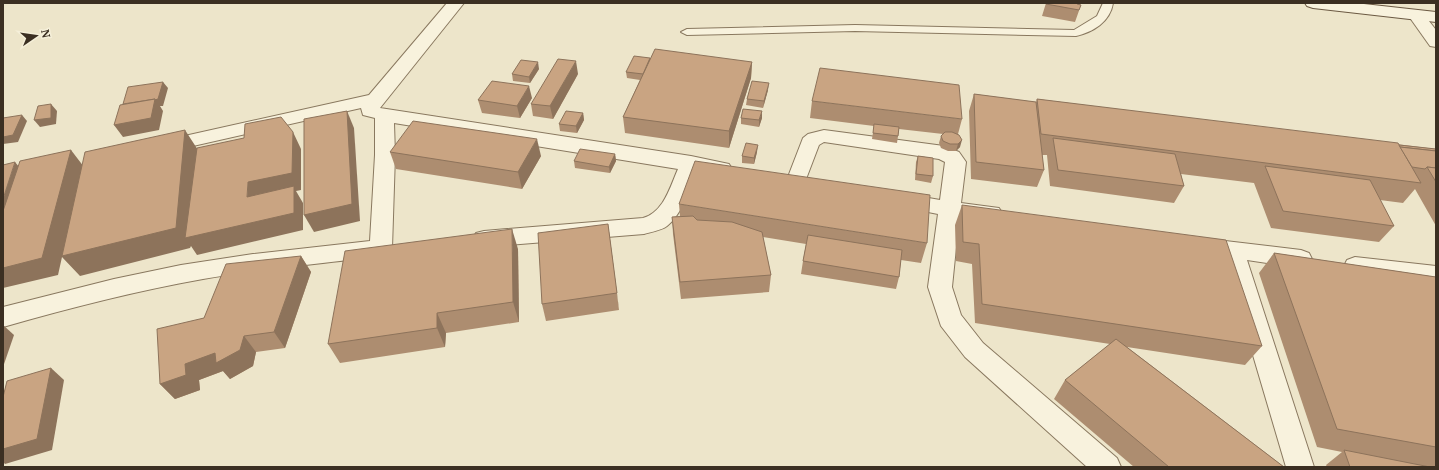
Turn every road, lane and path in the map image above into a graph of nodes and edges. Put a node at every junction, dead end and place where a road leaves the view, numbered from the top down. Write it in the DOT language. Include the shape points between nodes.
graph roads {
  1 [pos="456,3"];
  2 [pos="1108,3"];
  3 [pos="1313,3"];
  4 [pos="1416,15"];
  5 [pos="1436,17"];
  6 [pos="687,32"];
  7 [pos="1436,42"];
  8 [pos="380,107"];
  9 [pos="143,151"];
  10 [pos="690,163"];
  11 [pos="743,173"];
  12 [pos="773,178"];
  13 [pos="796,182"];
  14 [pos="819,186"];
  15 [pos="880,197"];
  16 [pos="948,209"];
  17 [pos="1010,215"];
  18 [pos="465,241"];
  19 [pos="1179,242"];
  20 [pos="404,246"];
  21 [pos="381,248"];
  22 [pos="1232,251"];
  23 [pos="1436,275"];
  24 [pos="3,317"];
  25 [pos="1107,467"];
  26 [pos="1300,467"];
  1 -- 8 [label="street"];
  2 -- 6 [label="lane" via="1108,8 1099,23 1076,33 856,28"];
  3 -- 4 [label="street"];
  4 -- 5 [label="street"];
  4 -- 7 [label="street"];
  8 -- 9 [label="street"];
  8 -- 10 [label="street"];
  8 -- 21 [label="street" via="385,156"];
  10 -- 11 [label="street"];
  10 -- 18 [label="street" via="670,209 659,221 644,226"];
  12 -- 13 [label="street"];
  13 -- 14 [label="street"];
  13 -- 16 [label="street" via="810,144 815,138 824,136 944,153 956,162"];
  15 -- 16 [label="street"];
  16 -- 17 [label="street"];
  16 -- 25 [label="street" via="940,287 950,319 974,350"];
  19 -- 22 [label="street"];
  20 -- 21 [label="street"];
  21 -- 24 [label="street" via="271,260 180,274"];
  22 -- 23 [label="street"];
  22 -- 26 [label="street"];
}
